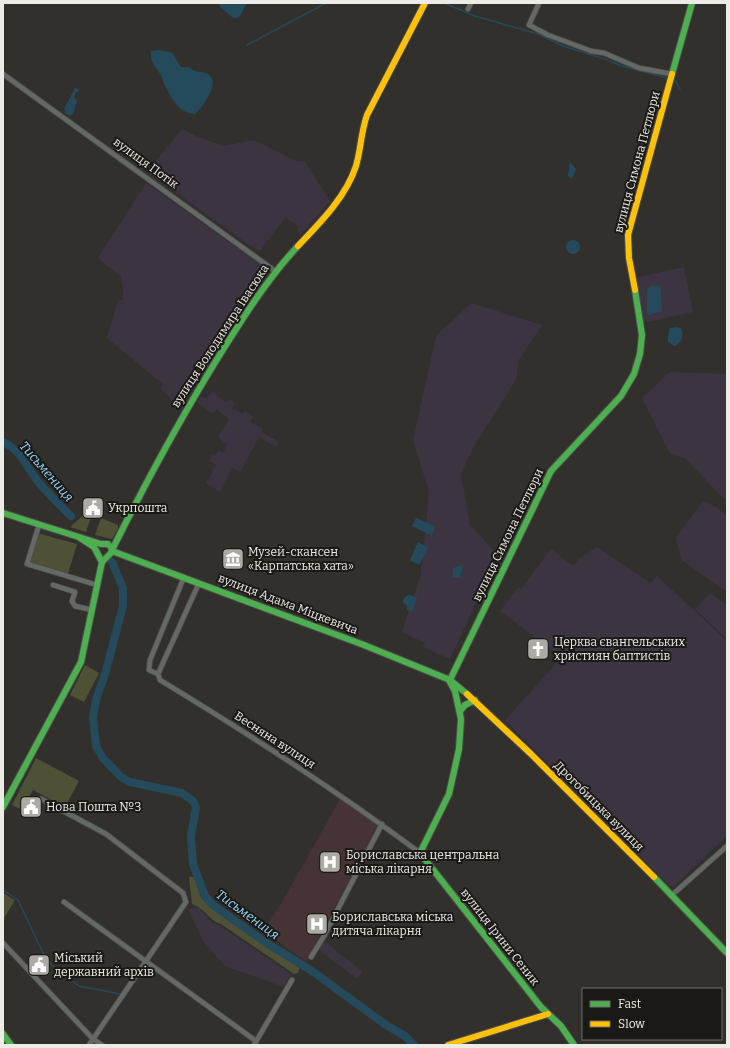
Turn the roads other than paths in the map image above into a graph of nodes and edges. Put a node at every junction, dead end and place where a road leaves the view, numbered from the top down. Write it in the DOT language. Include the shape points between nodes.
graph roads {
  1 [pos="425,3"];
  2 [pos="471,3"];
  3 [pos="539,3"];
  4 [pos="692,3"];
  5 [pos="468,9"];
  6 [pos="3,74"];
  7 [pos="672,74"];
  8 [pos="275,271"];
  9 [pos="3,513"];
  10 [pos="39,525"];
  11 [pos="80,538"];
  12 [pos="117,540"];
  13 [pos="101,544"];
  14 [pos="108,544"];
  15 [pos="99,553"];
  16 [pos="112,553"];
  17 [pos="102,562"];
  18 [pos="184,577"];
  19 [pos="198,583"];
  20 [pos="97,584"];
  21 [pos="53,585"];
  22 [pos="92,610"];
  23 [pos="158,674"];
  24 [pos="450,680"];
  25 [pos="475,700"];
  26 [pos="460,711"];
  27 [pos="41,799"];
  28 [pos="3,807"];
  29 [pos="382,824"];
  30 [pos="727,846"];
  31 [pos="420,853"];
  32 [pos="672,895"];
  33 [pos="64,902"];
  34 [pos="3,943"];
  35 [pos="727,953"];
  36 [pos="311,957"];
  37 [pos="147,961"];
  38 [pos="292,980"];
  39 [pos="548,1014"];
  40 [pos="3,1034"];
  41 [pos="93,1039"];
  42 [pos="255,1043"];
  43 [pos="11,1045"];
  44 [pos="89,1045"];
  45 [pos="102,1045"];
  46 [pos="448,1045"];
  47 [pos="574,1045"];
  1 -- 8 [label="main road, вулиця Володимира Івасюка" via="367,115 363,125 359,158 352,176 336,203"];
  2 -- 5 [label="street"];
  3 -- 7 [label="street" via="529,25 548,35 591,51 604,53 639,68"];
  4 -- 7 [label="main road, вулиця Симона Петлюри"];
  6 -- 8 [label="street, вулиця Потік"];
  7 -- 24 [label="main road, вулиця Симона Петлюри" via="628,235 642,338 637,370 621,396 551,471"];
  8 -- 12 [label="main road, вулиця Володимира Івасюка" via="183,412"];
  9 -- 10 [label="main road"];
  10 -- 11 [label="main road"];
  10 -- 20 [label="street" via="27,564"];
  11 -- 13 [label="main road"];
  11 -- 15 [label="main road" via="91,544"];
  12 -- 14 [label="main road"];
  12 -- 16 [label="main road, вулиця Володимира Івасюка"];
  13 -- 14 [label="main road"];
  13 -- 15 [label="main road"];
  14 -- 16 [label="main road"];
  15 -- 16 [label="main road, вулиця Адама Міцкевича" via="102,556"];
  15 -- 17 [label="main road"];
  16 -- 17 [label="main road, вулиця Володимира Івасюка"];
  16 -- 18 [label="main road, вулиця Адама Міцкевича"];
  17 -- 20 [label="main road"];
  18 -- 19 [label="main road, вулиця Адама Міцкевича"];
  18 -- 23 [label="street, Весняна вулиця" via="150,660 149,670"];
  19 -- 23 [label="street"];
  19 -- 24 [label="main road, вулиця Адама Міцкевича"];
  20 -- 22 [label="main road"];
  21 -- 22 [label="street" via="75,592 72,601 75,606"];
  22 -- 28 [label="main road" via="81,662"];
  23 -- 29 [label="street, Весняна вулиця" via="160,680 257,739"];
  24 -- 25 [label="main road, Дрогобицька вулиця"];
  24 -- 26 [label="main road"];
  25 -- 26 [label="main road"];
  25 -- 32 [label="main road, Дрогобицька вулиця"];
  26 -- 31 [label="main road" via="461,730 449,794"];
  27 -- 37 [label="street" via="106,834 182,893 186,902"];
  29 -- 31 [label="street, Весняна вулиця"];
  29 -- 36 [label="street"];
  30 -- 32 [label="street"];
  31 -- 39 [label="main road, вулиця Ірини Сеник"];
  32 -- 35 [label="main road, Дрогобицька вулиця"];
  33 -- 37 [label="street"];
  34 -- 41 [label="street"];
  37 -- 41 [label="street"];
  37 -- 42 [label="street"];
  38 -- 42 [label="street"];
  39 -- 46 [label="main road"];
  39 -- 47 [label="main road, вулиця Ірини Сеник" via="561,1026"];
  40 -- 43 [label="main road"];
  41 -- 44 [label="street"];
  41 -- 45 [label="street"];
}
